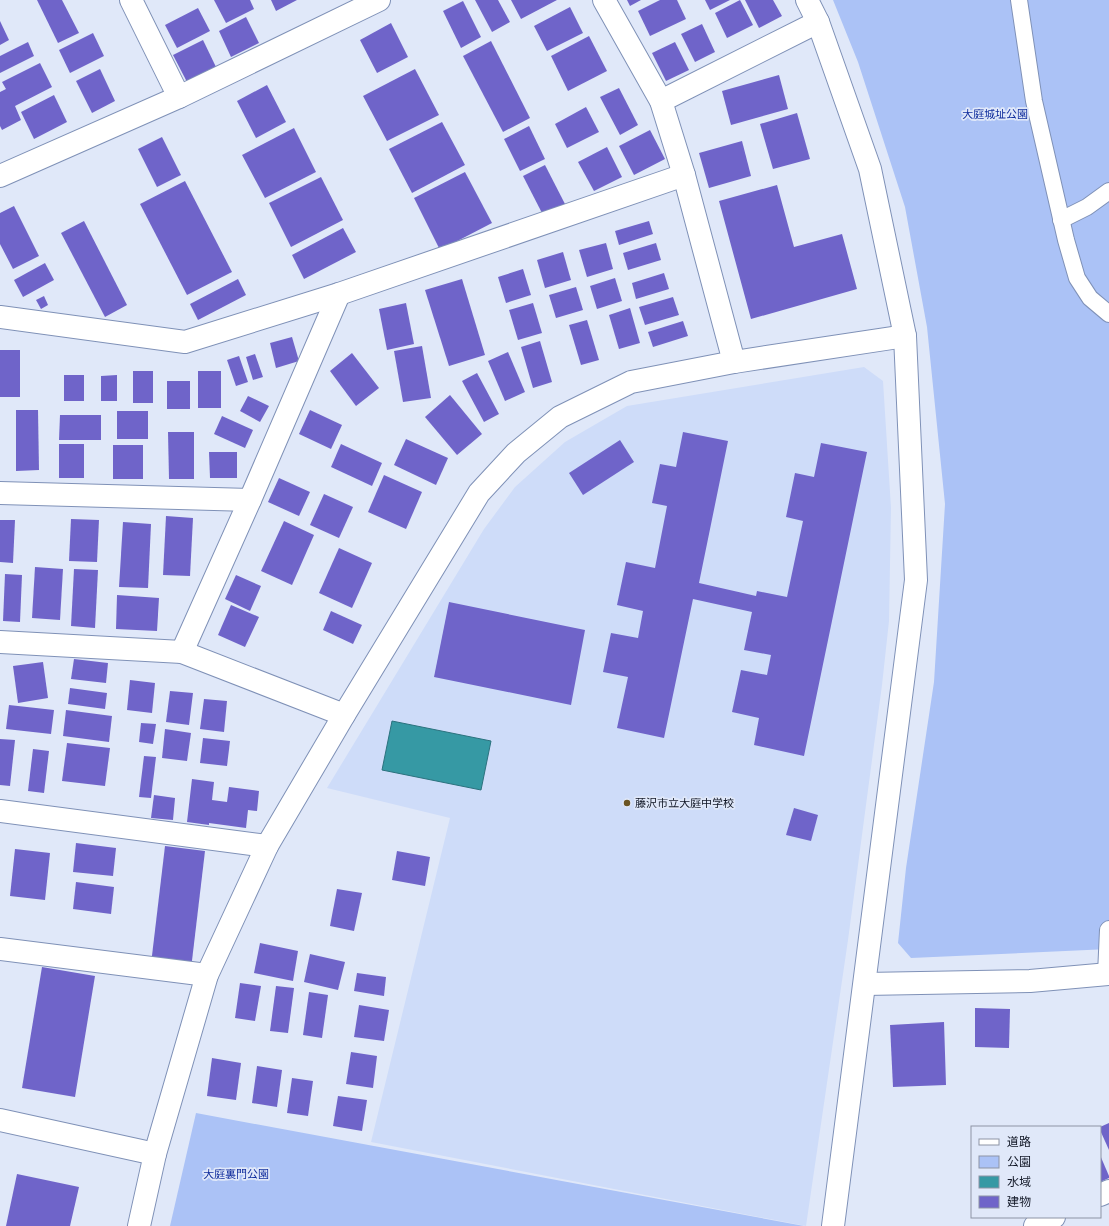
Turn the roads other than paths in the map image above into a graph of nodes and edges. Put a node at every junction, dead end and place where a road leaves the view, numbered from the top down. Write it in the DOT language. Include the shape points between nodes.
graph roads {
  1 [pos="131,0"];
  2 [pos="379,0"];
  3 [pos="604,0"];
  4 [pos="807,0"];
  5 [pos="1019,0"];
  6 [pos="818,22"];
  7 [pos="179,97"];
  8 [pos="661,101"];
  9 [pos="684,175"];
  10 [pos="0,176"];
  11 [pos="1109,191"];
  12 [pos="1061,220"];
  13 [pos="338,294"];
  14 [pos="1109,314"];
  15 [pos="0,317"];
  16 [pos="905,336"];
  17 [pos="734,362"];
  18 [pos="0,493"];
  19 [pos="250,500"];
  20 [pos="0,642"];
  21 [pos="182,652"];
  22 [pos="344,715"];
  23 [pos="0,811"];
  24 [pos="267,846"];
  25 [pos="1109,929"];
  26 [pos="0,949"];
  27 [pos="1108,974"];
  28 [pos="207,975"];
  29 [pos="865,984"];
  30 [pos="0,1120"];
  31 [pos="155,1154"];
  32 [pos="1052,1218"];
  33 [pos="139,1226"];
  34 [pos="833,1226"];
  35 [pos="1035,1226"];
  1 -- 7 [label="street"];
  2 -- 7 [label="street"];
  3 -- 8 [label="street"];
  4 -- 6 [label="street"];
  5 -- 12 [label="lane" via="1034,101"];
  6 -- 8 [label="street"];
  6 -- 16 [label="street" via="870,168"];
  7 -- 10 [label="street"];
  8 -- 9 [label="street"];
  9 -- 13 [label="street"];
  9 -- 17 [label="street"];
  11 -- 12 [label="lane" via="1086,208"];
  12 -- 14 [label="lane" via="1077,278 1090,298"];
  13 -- 15 [label="street" via="185,342"];
  13 -- 19 [label="street"];
  16 -- 17 [label="street"];
  16 -- 29 [label="street" via="916,580"];
  17 -- 22 [label="street" via="631,382 560,417 516,453 479,494"];
  18 -- 19 [label="street"];
  19 -- 21 [label="street"];
  20 -- 21 [label="street"];
  21 -- 22 [label="street"];
  22 -- 24 [label="street"];
  23 -- 24 [label="street"];
  24 -- 28 [label="street"];
  25 -- 27 [label="lane"];
  26 -- 28 [label="street"];
  27 -- 29 [label="street" via="1030,981"];
  28 -- 31 [label="street"];
  29 -- 34 [label="street"];
  30 -- 31 [label="street"];
  31 -- 33 [label="street"];
  32 -- 35 [label="street"];
}
